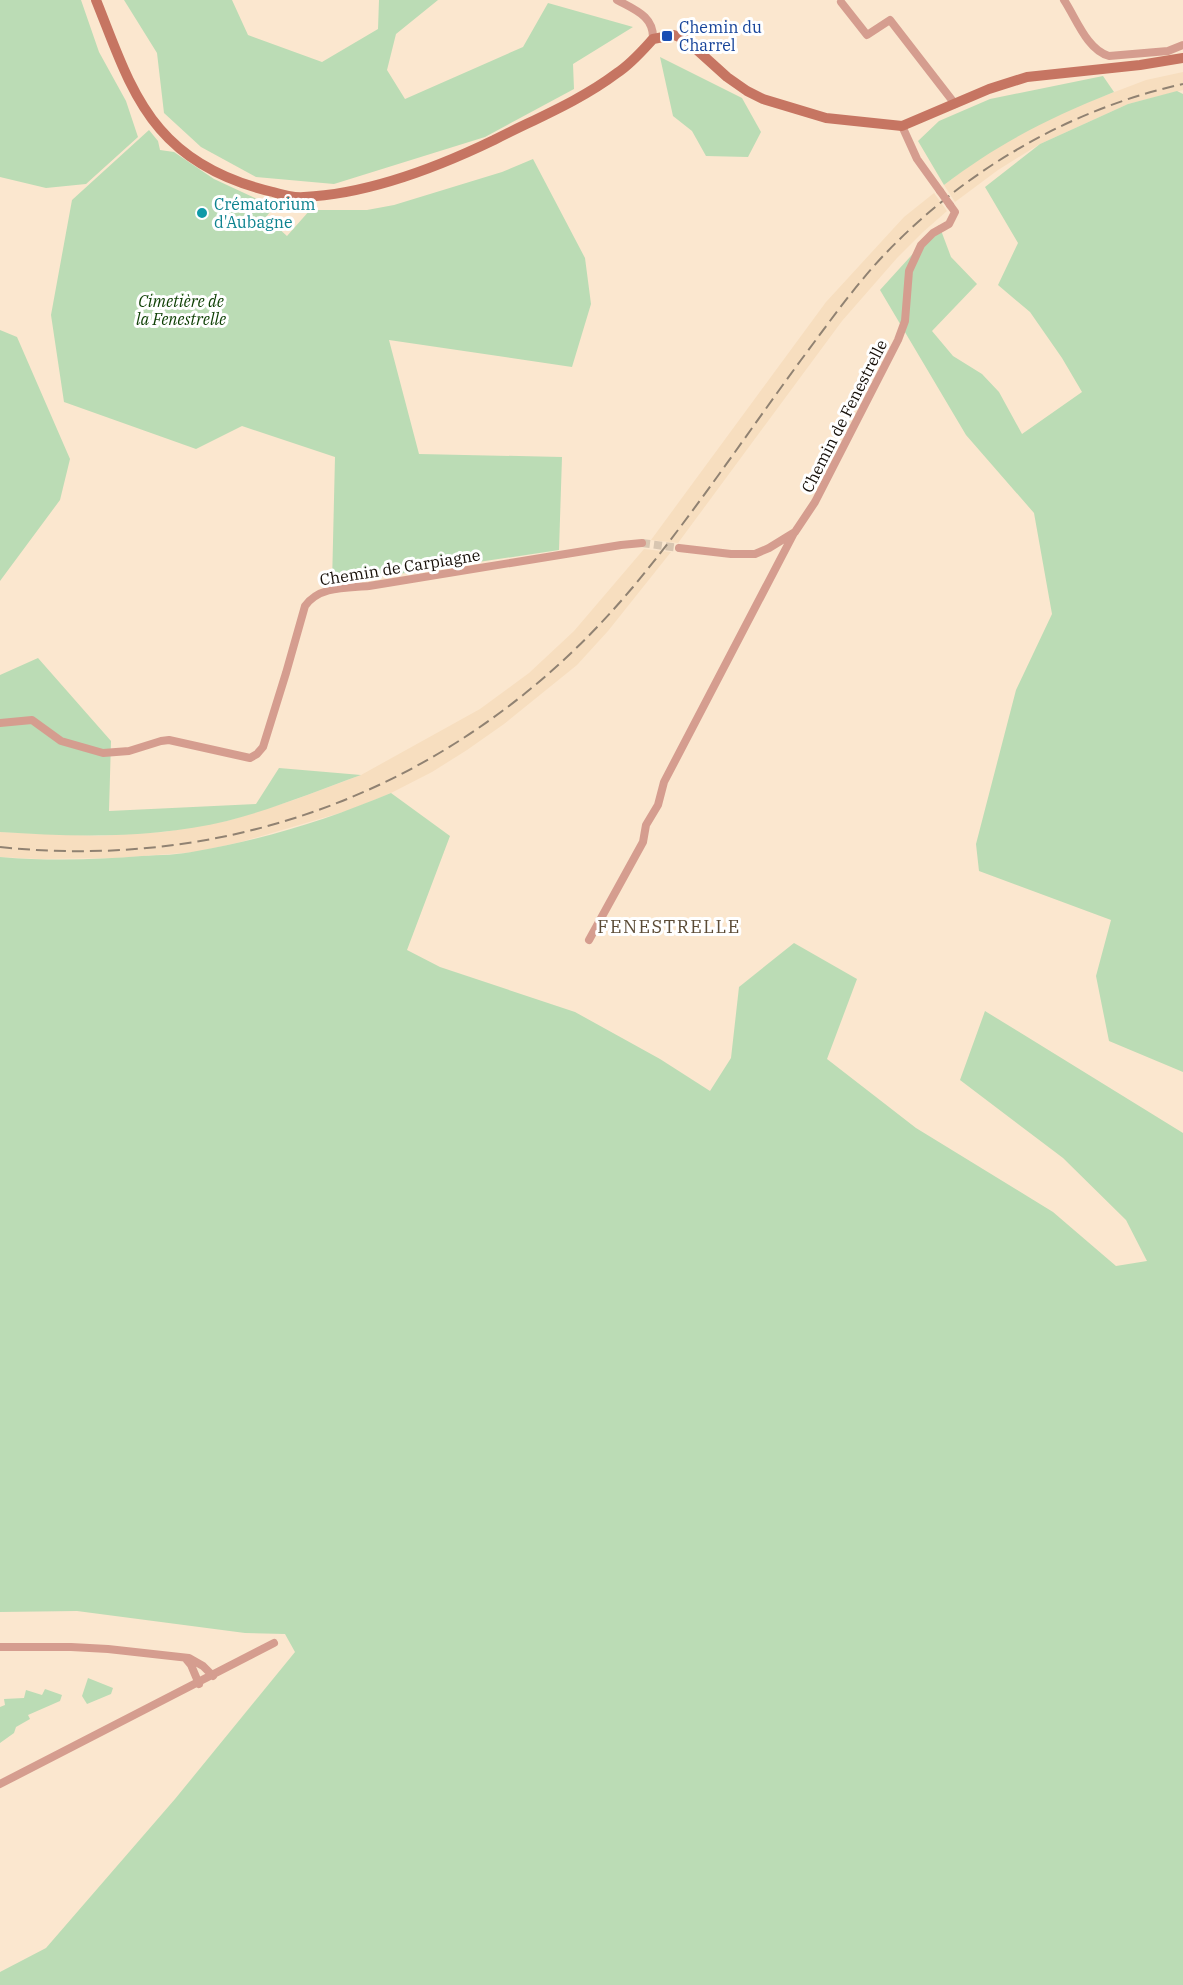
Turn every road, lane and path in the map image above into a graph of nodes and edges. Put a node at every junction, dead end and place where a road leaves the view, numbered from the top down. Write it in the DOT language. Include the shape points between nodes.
graph roads {
  1 [pos="96,0"];
  2 [pos="617,0"];
  3 [pos="1064,0"];
  4 [pos="841,2"];
  5 [pos="653,39"];
  6 [pos="1183,45"];
  7 [pos="1183,58"];
  8 [pos="955,104"];
  9 [pos="902,126"];
  10 [pos="795,532"];
  11 [pos="642,543"];
  12 [pos="679,548"];
  13 [pos="0,723"];
  14 [pos="589,940"];
  15 [pos="274,1644"];
  16 [pos="2,1647"];
  17 [pos="185,1658"];
  18 [pos="213,1676"];
  19 [pos="199,1684"];
  20 [pos="0,1784"];
  1 -- 5 [label="street" via="135,92 159,128 216,173 246,186 292,197 373,186 472,150 585,94 618,73"];
  2 -- 5 [label="street" via="648,18 653,26"];
  3 -- 6 [label="street" via="1101,54 1168,51"];
  4 -- 8 [label="street" via="867,35 890,20"];
  5 -- 9 [label="street" via="674,35 686,40 727,77 764,99 826,118"];
  7 -- 8 [label="street" via="1027,77"];
  8 -- 9 [label="street"];
  9 -- 10 [label="street, Chemin de Fenestrelle, bridge" via="917,159 955,212 949,224 921,245 909,272 905,321 898,340 815,502"];
  10 -- 12 [label="street, Chemin de Fenestrelle" via="755,554"];
  10 -- 14 [label="street" via="663,782 643,842"];
  11 -- 13 [label="street, Chemin de Carpiagne" via="329,590 311,597 263,747 250,758 169,740 129,751 103,753 61,741 32,720"];
  15 -- 18 [label="street"];
  16 -- 17 [label="street" via="108,1649"];
  17 -- 18 [label="street" via="203,1666"];
  17 -- 19 [label="street"];
  18 -- 19 [label="street"];
  19 -- 20 [label="street"];
}
